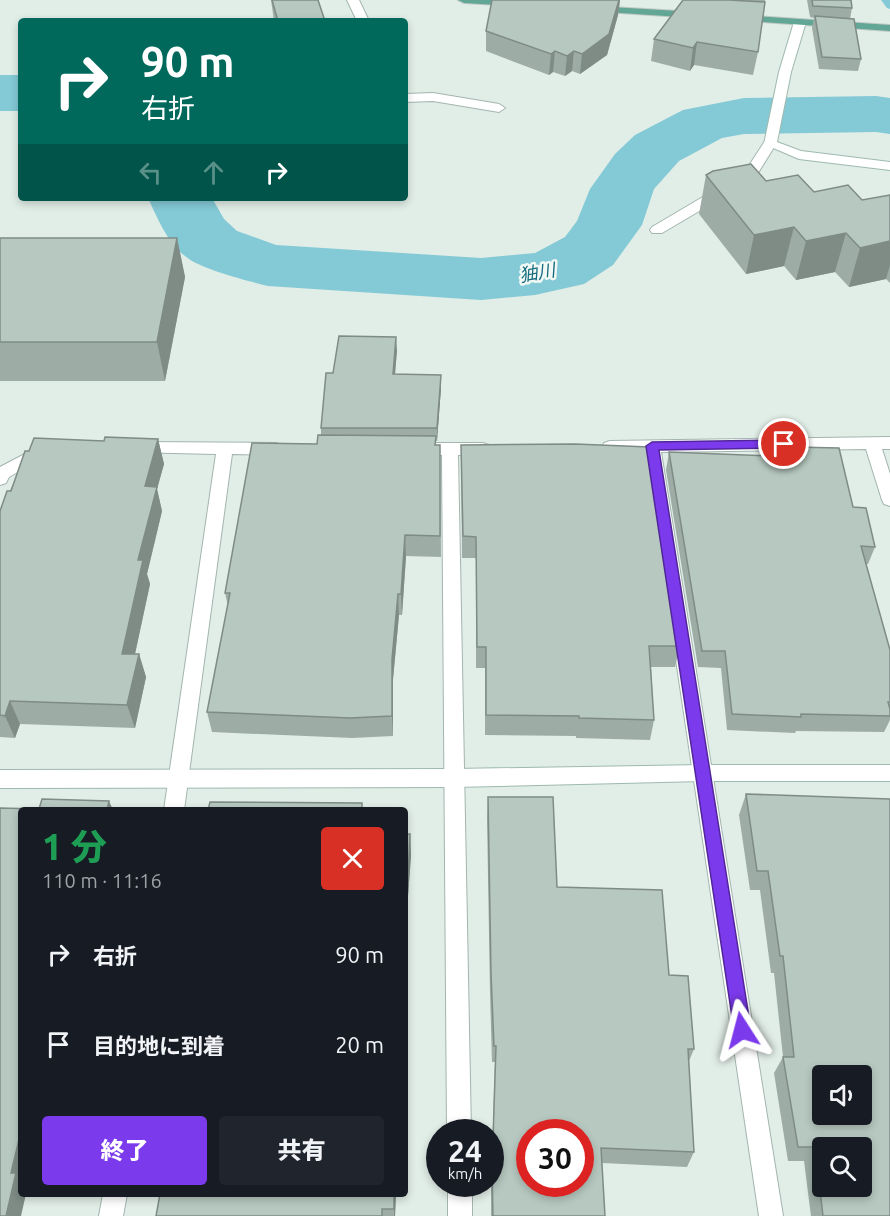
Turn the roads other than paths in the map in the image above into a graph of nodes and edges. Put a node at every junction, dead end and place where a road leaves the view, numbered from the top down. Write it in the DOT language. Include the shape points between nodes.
graph roads {
  1 [pos="353,0"];
  2 [pos="464,0"];
  3 [pos="622,0"];
  4 [pos="532,4"];
  5 [pos="577,8"];
  6 [pos="611,10"];
  7 [pos="705,16"];
  8 [pos="729,17"];
  9 [pos="362,18"];
  10 [pos="800,22"];
  11 [pos="890,28"];
  12 [pos="408,98"];
  13 [pos="499,108"];
  14 [pos="770,144"];
  15 [pos="890,166"];
  16 [pos="657,230"];
  17 [pos="890,442"];
  18 [pos="872,443"];
  19 [pos="652,446"];
  20 [pos="593,447"];
  21 [pos="59,448"];
  22 [pos="118,448"];
  23 [pos="225,448"];
  24 [pos="497,448"];
  25 [pos="296,449"];
  26 [pos="402,449"];
  27 [pos="450,449"];
  28 [pos="0,479"];
  29 [pos="890,500"];
  30 [pos="702,773"];
  31 [pos="890,773"];
  32 [pos="178,777"];
  33 [pos="454,778"];
  34 [pos="0,779"];
  35 [pos="174,807"];
  36 [pos="459,1119"];
  37 [pos="114,1197"];
  38 [pos="460,1197"];
  39 [pos="111,1216"];
  40 [pos="460,1216"];
  41 [pos="771,1216"];
  1 -- 9 [label="street"];
  2 -- 4 [label="main road"];
  3 -- 6 [label="street"];
  5 -- 6 [label="main road"];
  6 -- 7 [label="main road"];
  8 -- 10 [label="main road"];
  10 -- 11 [label="main road"];
  10 -- 14 [label="street"];
  12 -- 13 [label="street" via="433,97"];
  14 -- 15 [label="street" via="799,155"];
  14 -- 16 [label="street" via="753,170"];
  17 -- 18 [label="street"];
  18 -- 19 [label="street"];
  18 -- 29 [label="street"];
  19 -- 20 [label="street"];
  19 -- 30 [label="street"];
  21 -- 28 [label="street" via="47,448 2,474"];
  22 -- 23 [label="street"];
  23 -- 25 [label="street"];
  23 -- 32 [label="street"];
  24 -- 27 [label="street"];
  26 -- 27 [label="street"];
  27 -- 33 [label="street"];
  30 -- 31 [label="street"];
  30 -- 33 [label="street"];
  30 -- 41 [label="street"];
  32 -- 33 [label="street"];
  32 -- 34 [label="street"];
  32 -- 35 [label="street"];
  33 -- 36 [label="street"];
  37 -- 39 [label="street"];
  38 -- 40 [label="street"];
}
